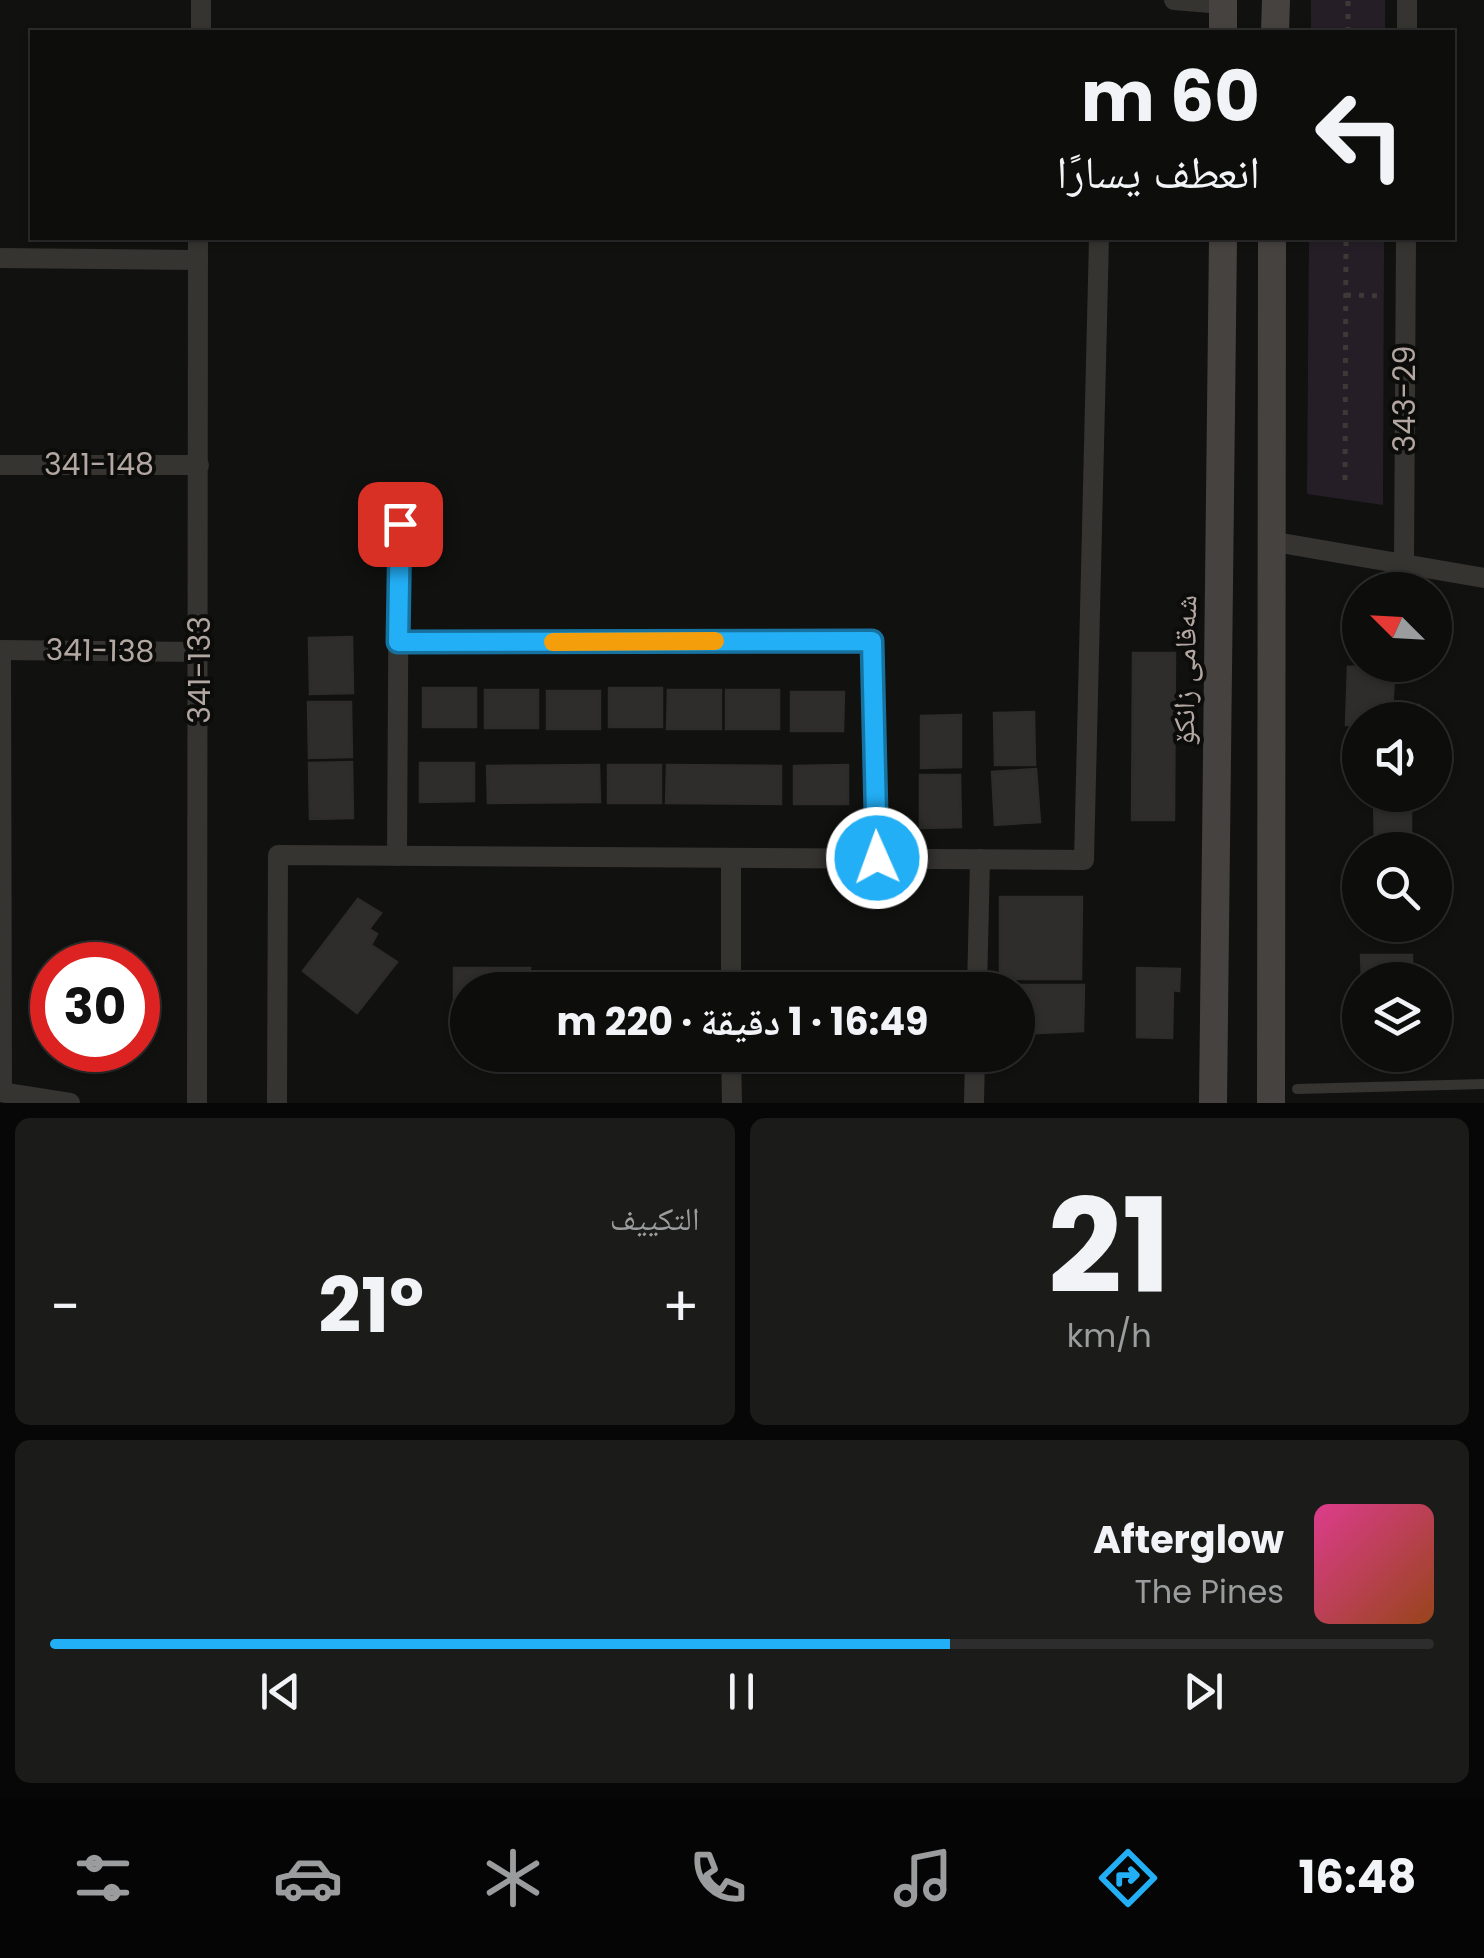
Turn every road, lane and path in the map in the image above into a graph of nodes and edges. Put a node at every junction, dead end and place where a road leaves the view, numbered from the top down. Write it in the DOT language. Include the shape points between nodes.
graph roads {
  1 [pos="201,0"];
  2 [pos="1174,0"];
  3 [pos="1276,0"];
  4 [pos="1348,0"];
  5 [pos="1407,0"];
  6 [pos="1223,12"];
  7 [pos="201,30"];
  8 [pos="1275,30"];
  9 [pos="1348,30"];
  10 [pos="1406,30"];
  11 [pos="198,240"];
  12 [pos="1099,240"];
  13 [pos="1223,240"];
  14 [pos="1272,240"];
  15 [pos="1346,240"];
  16 [pos="1406,240"];
  17 [pos="0,258"];
  18 [pos="198,260"];
  19 [pos="1346,296"];
  20 [pos="1384,296"];
  21 [pos="0,465"];
  22 [pos="198,465"];
  23 [pos="1345,480"];
  24 [pos="400,524"];
  25 [pos="1270,541"];
  26 [pos="1404,561"];
  27 [pos="1484,578"];
  28 [pos="398,642"];
  29 [pos="0,650"];
  30 [pos="200,652"];
  31 [pos="397,856"];
  32 [pos="731,858"];
  33 [pos="877,858"];
  34 [pos="980,859"];
  35 [pos="731,972"];
  36 [pos="977,972"];
  37 [pos="732,1072"];
  38 [pos="975,1072"];
  39 [pos="1484,1084"];
  40 [pos="1297,1090"];
  41 [pos="1,1092"];
  42 [pos="70,1103"];
  43 [pos="197,1103"];
  44 [pos="277,1103"];
  45 [pos="732,1103"];
  46 [pos="974,1103"];
  47 [pos="1214,1103"];
  48 [pos="1272,1103"];
  1 -- 7 [label="street"];
  2 -- 6 [label="street"];
  3 -- 8 [label="main road"];
  4 -- 9 [label="path"];
  5 -- 10 [label="street"];
  11 -- 18 [label="street, 341-133"];
  12 -- 34 [label="street" via="1084,860"];
  13 -- 47 [label="main road, شەقامی زانکۆ"];
  14 -- 25 [label="main road"];
  15 -- 19 [label="path"];
  16 -- 26 [label="street, 343-29"];
  17 -- 18 [label="street"];
  18 -- 22 [label="street, 341-133"];
  19 -- 20 [label="path"];
  19 -- 23 [label="path"];
  21 -- 22 [label="street, 341-148"];
  22 -- 30 [label="street, 341-133"];
  24 -- 28 [label="street"];
  25 -- 26 [label="street"];
  25 -- 48 [label="main road"];
  26 -- 27 [label="street"];
  28 -- 31 [label="street"];
  28 -- 33 [label="street" via="872,641"];
  29 -- 30 [label="street, 341-138"];
  29 -- 41 [label="street"];
  30 -- 43 [label="street, 341-133"];
  31 -- 32 [label="street"];
  31 -- 44 [label="street" via="278,855"];
  32 -- 33 [label="street"];
  32 -- 35 [label="street"];
  33 -- 34 [label="street"];
  34 -- 36 [label="street"];
  37 -- 45 [label="street"];
  38 -- 46 [label="street"];
  39 -- 40 [label="lane"];
  41 -- 42 [label="street"];
}
